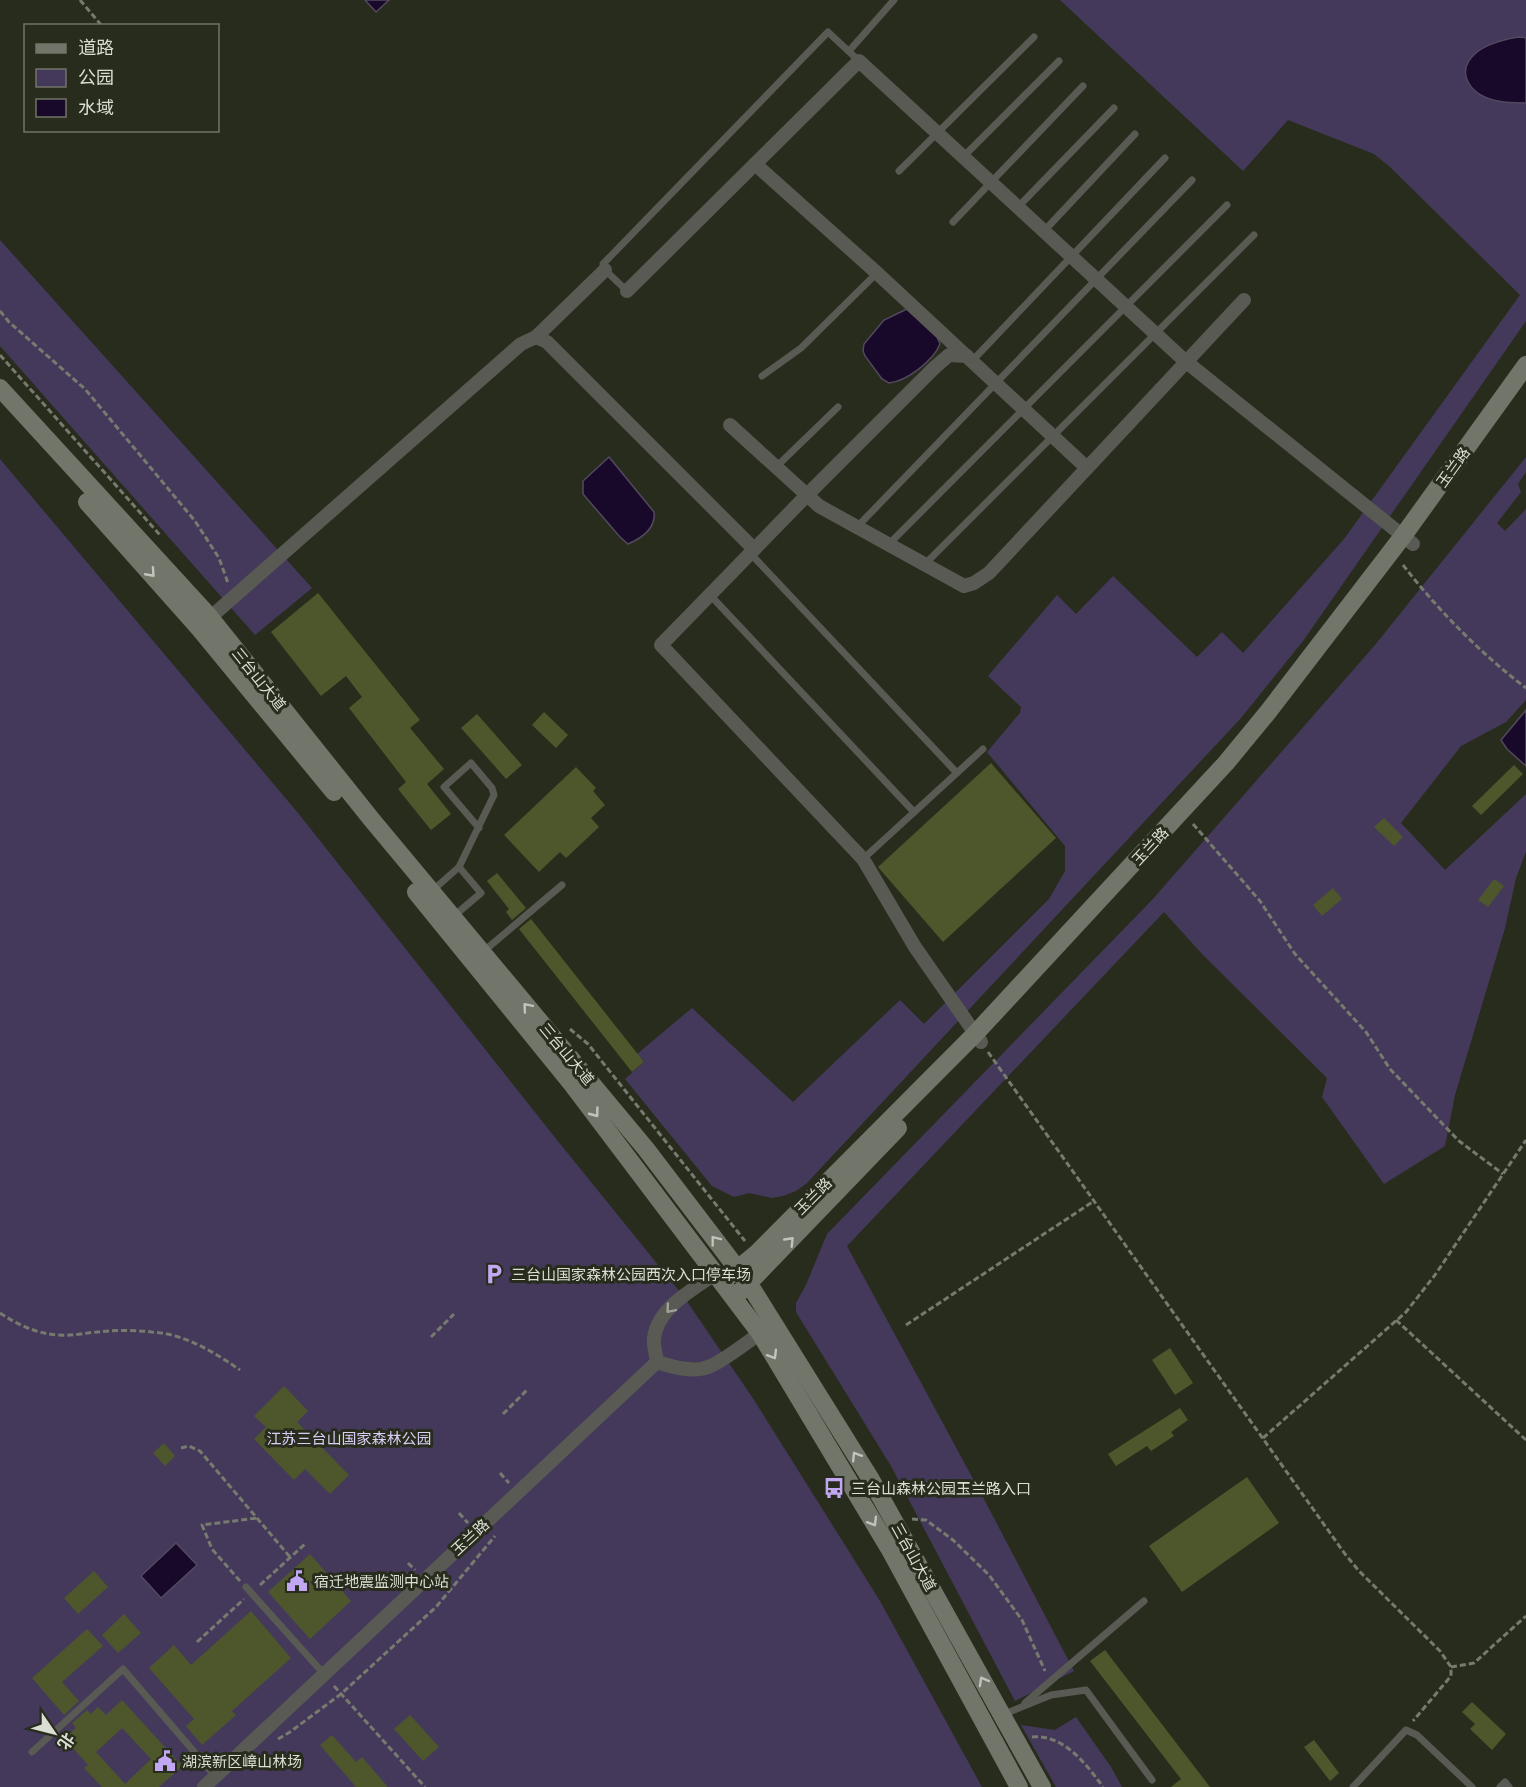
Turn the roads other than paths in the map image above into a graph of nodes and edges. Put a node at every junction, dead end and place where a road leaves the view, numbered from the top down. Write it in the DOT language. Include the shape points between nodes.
graph roads {
  1 [pos="894,0"];
  2 [pos="1034,37"];
  3 [pos="854,56"];
  4 [pos="1059,61"];
  5 [pos="1083,86"];
  6 [pos="1114,108"];
  7 [pos="938,133"];
  8 [pos="1135,134"];
  9 [pos="963,157"];
  10 [pos="1165,158"];
  11 [pos="755,164"];
  12 [pos="899,171"];
  13 [pos="1192,180"];
  14 [pos="991,182"];
  15 [pos="1227,205"];
  16 [pos="1018,207"];
  17 [pos="953,222"];
  18 [pos="1044,231"];
  19 [pos="1254,236"];
  20 [pos="1072,256"];
  21 [pos="605,270"];
  22 [pos="877,273"];
  23 [pos="1096,279"];
  24 [pos="627,291"];
  25 [pos="1244,300"];
  26 [pos="1126,306"];
  27 [pos="1156,334"];
  28 [pos="536,337"];
  29 [pos="969,358"];
  30 [pos="1186,362"];
  31 [pos="1526,365"];
  32 [pos="762,376"];
  33 [pos="996,383"];
  34 [pos="1526,386"];
  35 [pos="0,388"];
  36 [pos="0,404"];
  37 [pos="838,407"];
  38 [pos="1024,409"];
  39 [pos="730,425"];
  40 [pos="1053,436"];
  41 [pos="776,467"];
  42 [pos="1087,468"];
  43 [pos="807,495"];
  44 [pos="857,527"];
  45 [pos="1408,540"];
  46 [pos="889,544"];
  47 [pos="752,551"];
  48 [pos="924,564"];
  49 [pos="710,595"];
  50 [pos="211,617"];
  51 [pos="983,749"];
  52 [pos="957,773"];
  53 [pos="914,812"];
  54 [pos="479,828"];
  55 [pos="862,859"];
  56 [pos="459,867"];
  57 [pos="562,885"];
  58 [pos="431,891"];
  59 [pos="453,917"];
  60 [pos="478,957"];
  61 [pos="978,1038"];
  62 [pos="719,1277"];
  63 [pos="743,1277"];
  64 [pos="735,1298"];
  65 [pos="760,1333"];
  66 [pos="657,1362"];
  67 [pos="246,1587"];
  68 [pos="1144,1601"];
  69 [pos="324,1674"];
  70 [pos="1010,1712"];
  71 [pos="32,1752"];
  72 [pos="215,1776"];
  73 [pos="1152,1780"];
  74 [pos="204,1787"];
  75 [pos="1019,1787"];
  76 [pos="1042,1787"];
  77 [pos="1353,1787"];
  78 [pos="1472,1787"];
  79 [pos="1500,1787"];
  80 [pos="1509,1787"];
  1 -- 3 [label="lane"];
  2 -- 7 [label="lane"];
  3 -- 7 [label="street"];
  3 -- 11 [label="street"];
  3 -- 21 [label="lane" via="828,32 603,264"];
  4 -- 9 [label="lane"];
  5 -- 14 [label="lane"];
  6 -- 16 [label="lane"];
  7 -- 9 [label="street"];
  7 -- 12 [label="lane"];
  8 -- 18 [label="lane"];
  9 -- 14 [label="street"];
  10 -- 20 [label="lane"];
  11 -- 22 [label="street"];
  11 -- 24 [label="street"];
  13 -- 23 [label="lane"];
  14 -- 16 [label="street"];
  14 -- 17 [label="lane"];
  15 -- 26 [label="lane"];
  16 -- 18 [label="street"];
  18 -- 20 [label="street"];
  19 -- 27 [label="lane"];
  20 -- 23 [label="street"];
  20 -- 29 [label="lane"];
  21 -- 24 [label="lane"];
  21 -- 28 [label="street"];
  22 -- 29 [label="street"];
  22 -- 32 [label="lane" via="801,348"];
  23 -- 26 [label="street"];
  23 -- 33 [label="lane"];
  25 -- 30 [label="street"];
  26 -- 27 [label="street"];
  26 -- 38 [label="lane"];
  27 -- 30 [label="street"];
  27 -- 40 [label="lane"];
  28 -- 47 [label="street" via="547,342"];
  28 -- 50 [label="street" via="521,344"];
  29 -- 33 [label="street"];
  29 -- 43 [label="street" via="949,355"];
  30 -- 42 [label="street"];
  30 -- 45 [label="street"];
  31 -- 45 [label="main road, 玉兰路"];
  33 -- 38 [label="street"];
  33 -- 44 [label="lane"];
  34 -- 45 [label="main road, 玉兰路"];
  35 -- 50 [label="main road, 三台山大道"];
  36 -- 50 [label="main road, 三台山大道, one-way"];
  37 -- 41 [label="lane"];
  38 -- 40 [label="street"];
  38 -- 46 [label="lane"];
  39 -- 41 [label="street"];
  40 -- 42 [label="street"];
  40 -- 48 [label="lane"];
  41 -- 43 [label="street"];
  42 -- 48 [label="street" via="989,573 974,583 964,586"];
  43 -- 44 [label="street"];
  43 -- 47 [label="street"];
  44 -- 46 [label="street"];
  45 -- 61 [label="main road, 玉兰路" via="1226,763"];
  45 -- 61 [label="main road, 玉兰路" via="1400,561 1270,729 1189,820"];
  46 -- 48 [label="street"];
  47 -- 49 [label="street"];
  47 -- 52 [label="lane"];
  49 -- 53 [label="lane"];
  49 -- 55 [label="street" via="661,645"];
  50 -- 58 [label="main road, 三台山大道"];
  50 -- 60 [label="main road, 三台山大道"];
  51 -- 52 [label="lane"];
  52 -- 53 [label="lane"];
  53 -- 55 [label="lane"];
  54 -- 54 [label="lane" via="494,795 471,763 444,787"];
  54 -- 56 [label="lane"];
  55 -- 61 [label="street" via="915,947"];
  56 -- 58 [label="lane"];
  56 -- 59 [label="lane" via="481,893"];
  57 -- 60 [label="lane"];
  58 -- 59 [label="main road, 三台山大道"];
  59 -- 60 [label="main road, 三台山大道"];
  60 -- 62 [label="main road, 三台山大道, one-way"];
  63 -- 60 [label="main road, 三台山大道, one-way" via="646,1149"];
  61 -- 63 [label="main road, 玉兰路"];
  62 -- 63 [label="main road, 玉兰路"];
  62 -- 64 [label="main road, 三台山大道"];
  62 -- 66 [label="street, 玉兰路, one-way" via="672,1304 654,1338"];
  63 -- 64 [label="main road, 玉兰路"];
  70 -- 63 [label="main road, 三台山大道, one-way" via="870,1478"];
  64 -- 65 [label="main road, 三台山大道"];
  65 -- 66 [label="street" via="709,1367 672,1367"];
  65 -- 75 [label="main road, 三台山大道, one-way" via="889,1548"];
  66 -- 69 [label="street, 玉兰路"];
  67 -- 69 [label="lane"];
  68 -- 70 [label="lane"];
  69 -- 72 [label="street, 玉兰路"];
  70 -- 73 [label="lane" via="1051,1695 1086,1690"];
  70 -- 76 [label="main road, 三台山大道" via="1016,1739"];
  71 -- 72 [label="lane" via="123,1669"];
  72 -- 74 [label="street, 玉兰路"];
  77 -- 78 [label="lane" via="1406,1730 1417,1735"];
  79 -- 80 [label="lane" via="1505,1782"];
}
